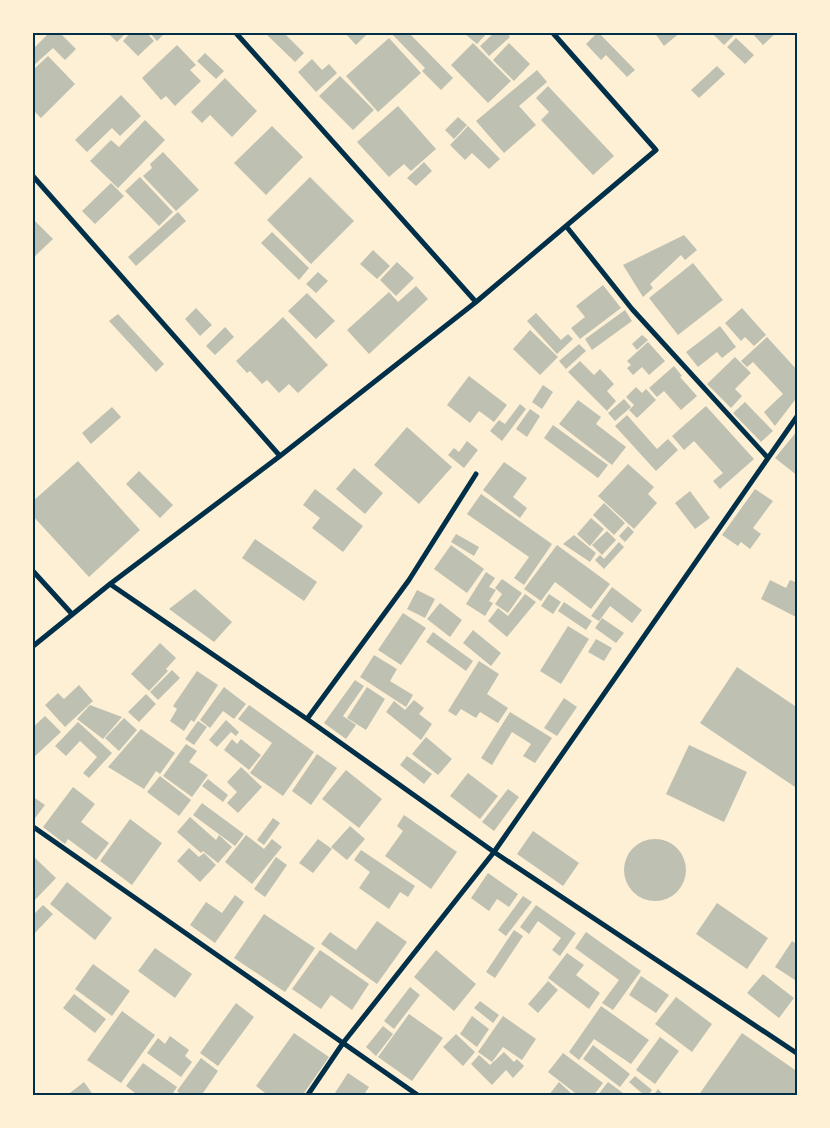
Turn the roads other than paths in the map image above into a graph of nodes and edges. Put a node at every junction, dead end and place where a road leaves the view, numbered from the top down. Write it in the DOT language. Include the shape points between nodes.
graph roads {
  1 [pos="235,32"];
  2 [pos="552,32"];
  3 [pos="32,175"];
  4 [pos="566,226"];
  5 [pos="476,302"];
  6 [pos="798,415"];
  7 [pos="280,456"];
  8 [pos="768,458"];
  9 [pos="476,474"];
  10 [pos="32,570"];
  11 [pos="110,584"];
  12 [pos="72,614"];
  13 [pos="32,647"];
  14 [pos="307,719"];
  15 [pos="32,826"];
  16 [pos="494,852"];
  17 [pos="343,1043"];
  18 [pos="798,1054"];
  19 [pos="307,1096"];
  20 [pos="419,1096"];
  1 -- 5 [label="street"];
  2 -- 4 [label="street" via="656,150"];
  3 -- 7 [label="street"];
  4 -- 5 [label="street"];
  4 -- 8 [label="street" via="632,309"];
  5 -- 7 [label="street"];
  6 -- 8 [label="street"];
  7 -- 11 [label="street"];
  8 -- 16 [label="street"];
  9 -- 14 [label="street" via="409,580"];
  10 -- 12 [label="street"];
  11 -- 12 [label="street"];
  11 -- 14 [label="street"];
  12 -- 13 [label="street"];
  14 -- 16 [label="street"];
  15 -- 17 [label="street"];
  16 -- 17 [label="street"];
  16 -- 18 [label="street"];
  17 -- 19 [label="street"];
  17 -- 20 [label="street"];
}
